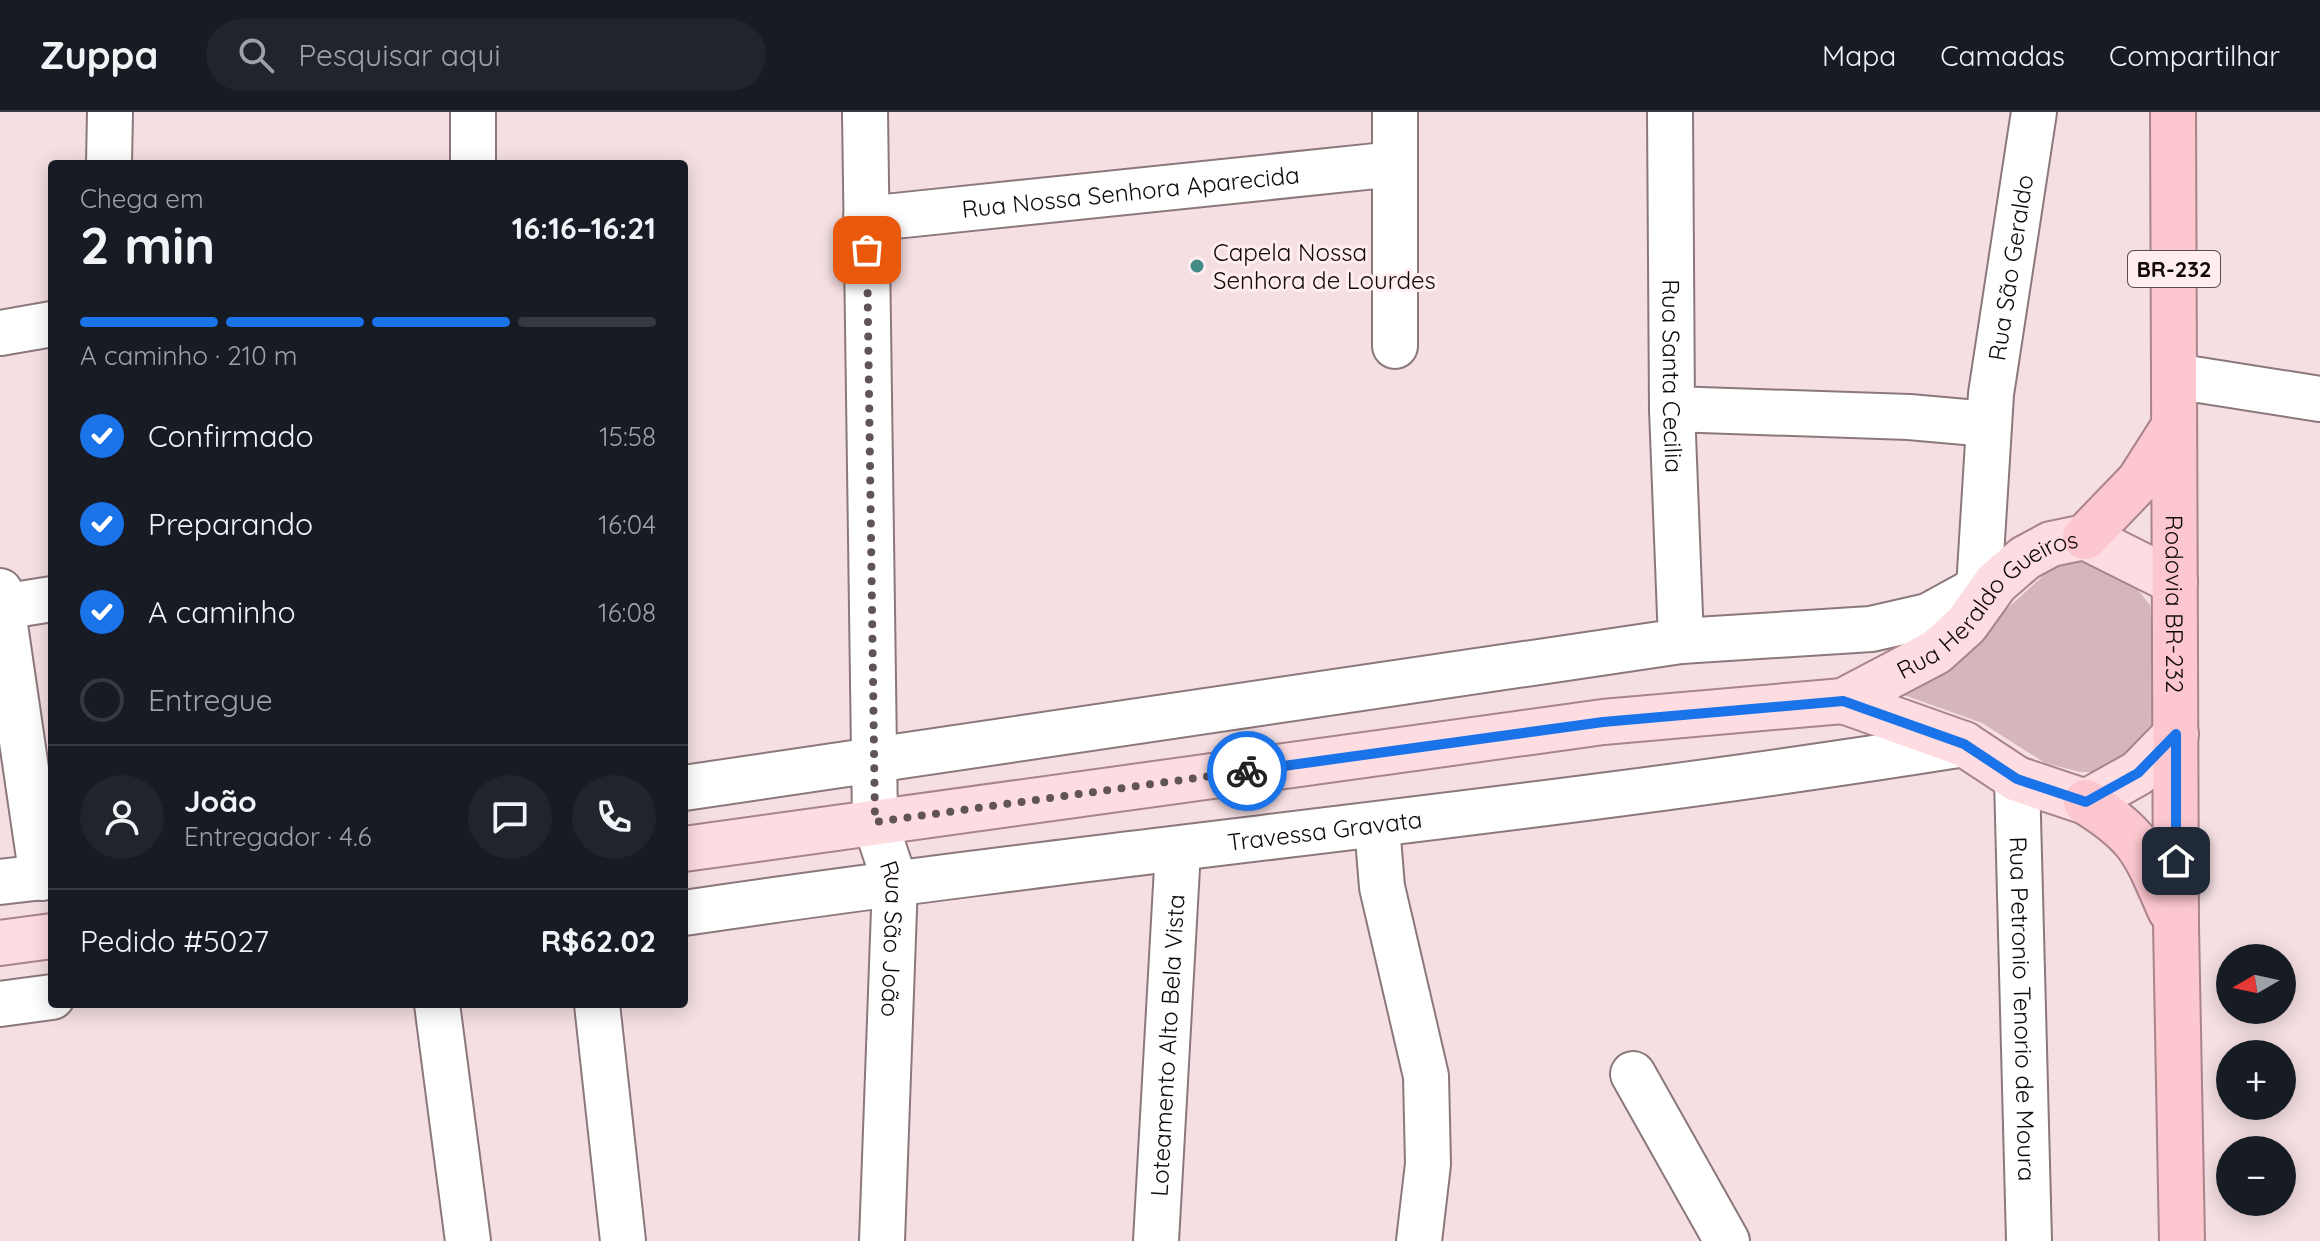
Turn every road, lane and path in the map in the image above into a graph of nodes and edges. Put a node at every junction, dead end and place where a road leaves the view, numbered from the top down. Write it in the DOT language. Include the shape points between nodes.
graph roads {
  1 [pos="110,112"];
  2 [pos="473,112"];
  3 [pos="865,112"];
  4 [pos="1395,112"];
  5 [pos="1670,112"];
  6 [pos="2034,112"];
  7 [pos="2173,112"];
  8 [pos="109,160"];
  9 [pos="473,160"];
  10 [pos="1395,164"];
  11 [pos="866,219"];
  12 [pos="48,325"];
  13 [pos="0,333"];
  14 [pos="1395,346"];
  15 [pos="2174,376"];
  16 [pos="2320,399"];
  17 [pos="1672,409"];
  18 [pos="1988,424"];
  19 [pos="2174,426"];
  20 [pos="2085,537"];
  21 [pos="2175,582"];
  22 [pos="1,599"];
  23 [pos="48,599"];
  24 [pos="1972,606"];
  25 [pos="1681,641"];
  26 [pos="1843,701"];
  27 [pos="2176,734"];
  28 [pos="1964,744"];
  29 [pos="876,759"];
  30 [pos="2017,779"];
  31 [pos="688,787"];
  32 [pos="2086,802"];
  33 [pos="875,822"];
  34 [pos="1377,826"];
  35 [pos="688,848"];
  36 [pos="1178,850"];
  37 [pos="31,879"];
  38 [pos="895,882"];
  39 [pos="688,912"];
  40 [pos="2176,925"];
  41 [pos="48,937"];
  42 [pos="0,943"];
  43 [pos="48,998"];
  44 [pos="0,1004"];
  45 [pos="438,1008"];
  46 [pos="597,1008"];
  47 [pos="1633,1074"];
  48 [pos="468,1241"];
  49 [pos="623,1241"];
  50 [pos="882,1241"];
  51 [pos="1156,1241"];
  52 [pos="1419,1241"];
  53 [pos="1727,1241"];
  54 [pos="2029,1241"];
  55 [pos="2182,1241"];
  1 -- 8 [label="street"];
  2 -- 9 [label="street"];
  3 -- 11 [label="street, Rua São João"];
  4 -- 10 [label="street"];
  5 -- 17 [label="street, Rua Santa Cecilia"];
  6 -- 18 [label="street, Rua São Geraldo"];
  7 -- 15 [label="highway, Rodovia BR-232 / BR-232"];
  10 -- 11 [label="street, Rua Nossa Senhora Aparecida"];
  10 -- 14 [label="street"];
  11 -- 29 [label="street, Rua São João"];
  12 -- 13 [label="street"];
  15 -- 16 [label="street"];
  15 -- 19 [label="highway, Rodovia BR-232 / BR-232"];
  17 -- 18 [label="street"];
  17 -- 25 [label="street, Rua Santa Cecilia"];
  18 -- 24 [label="street, Rua São Geraldo"];
  19 -- 20 [label="highway" via="2139,481"];
  19 -- 21 [label="highway, Rodovia BR-232 / BR-232"];
  20 -- 21 [label="main road, Rua Heraldo Gueiros"];
  20 -- 24 [label="main road, Rua Heraldo Gueiros" via="2051,544 2025,558"];
  21 -- 27 [label="highway, Rodovia BR-232 / BR-232"];
  22 -- 23 [label="street"];
  22 -- 37 [label="street"];
  24 -- 25 [label="street" via="1871,629"];
  24 -- 26 [label="main road, Rua Heraldo Gueiros" via="1936,652"];
  25 -- 29 [label="street"];
  26 -- 28 [label="main road, Rua Heraldo Gueiros"];
  26 -- 33 [label="main road, Rua Heraldo Gueiros" via="1603,722"];
  27 -- 32 [label="main road" via="2138,773"];
  27 -- 40 [label="highway, Rodovia BR-232 / BR-232"];
  28 -- 30 [label="main road, Rua Heraldo Gueiros"];
  28 -- 34 [label="street, Travessa Gravata"];
  29 -- 31 [label="street"];
  29 -- 33 [label="street, Rua São João"];
  30 -- 32 [label="main road, Rua Heraldo Gueiros"];
  30 -- 54 [label="street, Rua Petronio Tenorio de Moura"];
  32 -- 40 [label="highway" via="2122,824 2143,848"];
  33 -- 35 [label="main road, Rua Heraldo Gueiros"];
  33 -- 38 [label="street, Rua São João"];
  34 -- 36 [label="street, Travessa Gravata"];
  34 -- 52 [label="street" via="1385,900 1426,1076 1428,1164"];
  36 -- 38 [label="street, Travessa Gravata"];
  36 -- 51 [label="street, Loteamento Alto Bela Vista"];
  38 -- 39 [label="street, Travessa Gravata"];
  38 -- 50 [label="street, Rua São João"];
  40 -- 55 [label="highway, Rodovia BR-232 / BR-232"];
  41 -- 42 [label="main road"];
  43 -- 44 [label="street"];
  45 -- 48 [label="street"];
  46 -- 49 [label="street"];
  47 -- 53 [label="street"];
}
